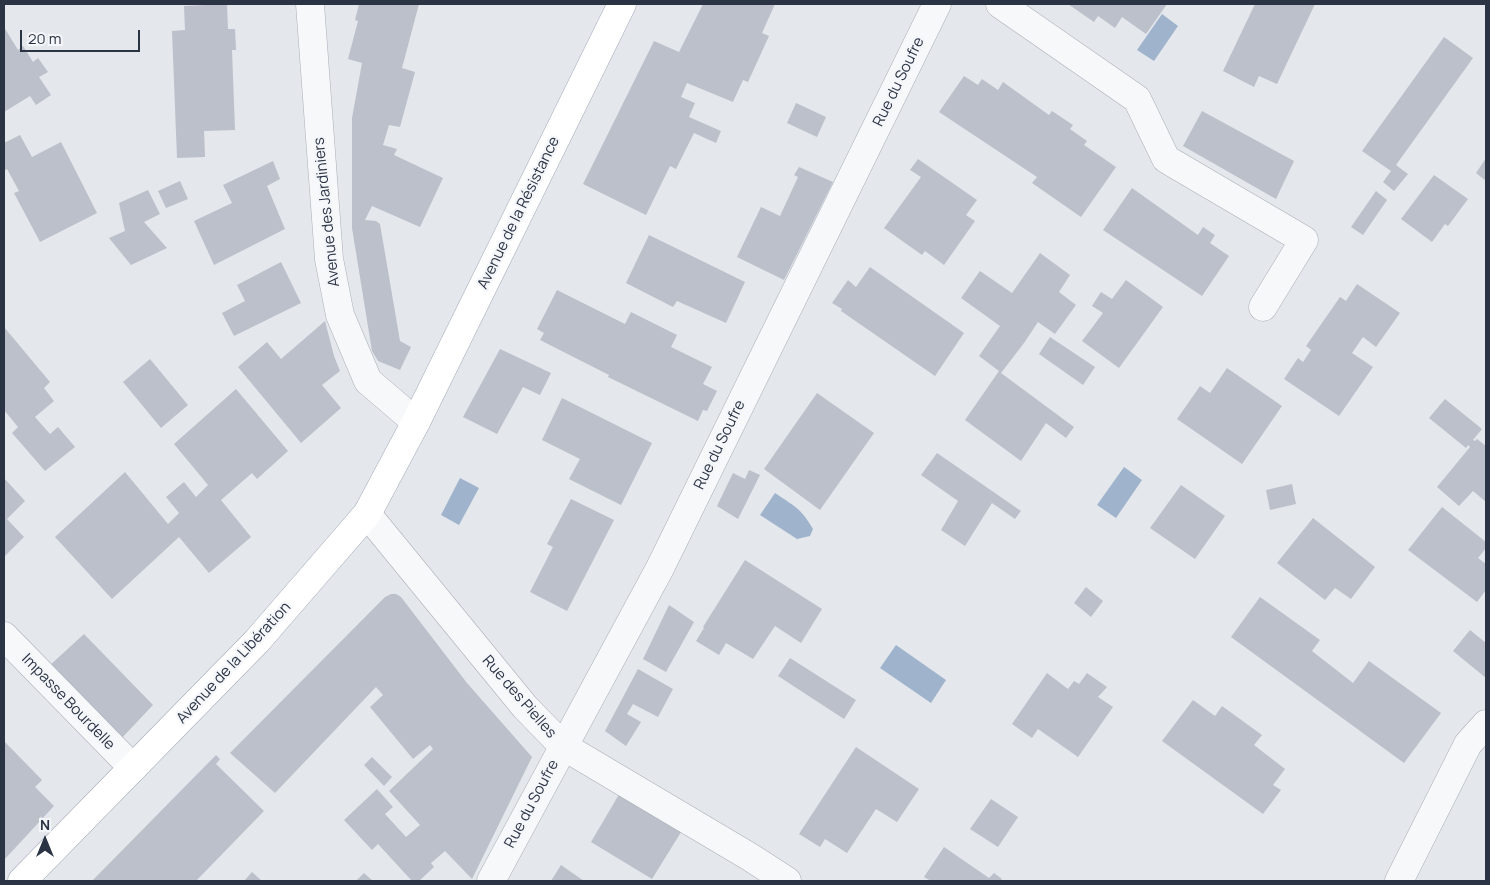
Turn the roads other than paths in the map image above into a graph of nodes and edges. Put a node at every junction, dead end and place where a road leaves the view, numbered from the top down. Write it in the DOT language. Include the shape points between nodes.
graph roads {
  1 [pos="310,4"];
  2 [pos="622,4"];
  3 [pos="938,4"];
  4 [pos="1000,4"];
  5 [pos="1263,307"];
  6 [pos="416,422"];
  7 [pos="367,514"];
  8 [pos="4,636"];
  9 [pos="1486,724"];
  10 [pos="563,746"];
  11 [pos="133,768"];
  12 [pos="22,881"];
  13 [pos="491,881"];
  14 [pos="787,881"];
  15 [pos="1399,881"];
  1 -- 6 [label="street, Avenue des Jardiniers" via="329,259 340,315 368,381"];
  2 -- 6 [label="main road, Avenue de la Résistance"];
  3 -- 10 [label="street, Rue du Soufre" via="660,568"];
  4 -- 5 [label="street" via="1137,99 1166,158 1304,240"];
  6 -- 7 [label="main road, Avenue de la Libération"];
  7 -- 10 [label="street, Rue des Pielles" via="525,707"];
  7 -- 11 [label="main road, Avenue de la Libération" via="258,641"];
  8 -- 11 [label="street, Impasse Bourdelle"];
  9 -- 15 [label="street" via="1468,744"];
  10 -- 13 [label="street, Rue du Soufre"];
  10 -- 14 [label="street, Rue des Pielles"];
  11 -- 12 [label="main road, Avenue de la Libération"];
}
